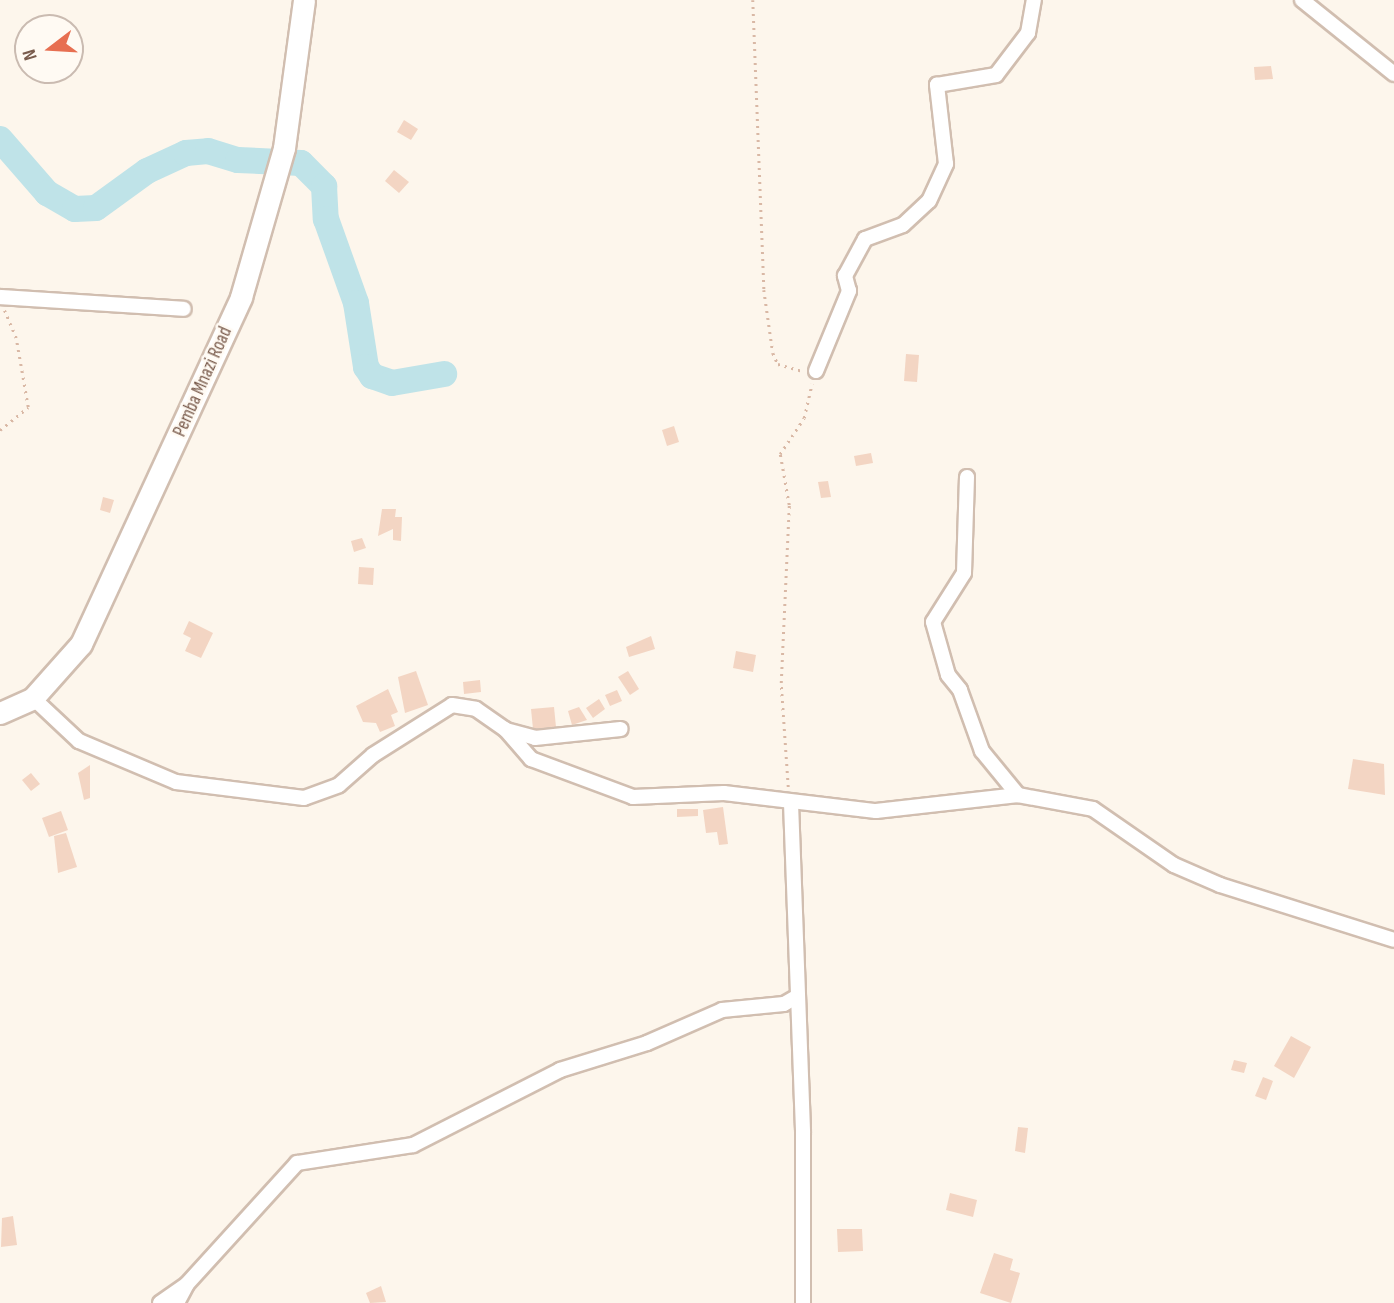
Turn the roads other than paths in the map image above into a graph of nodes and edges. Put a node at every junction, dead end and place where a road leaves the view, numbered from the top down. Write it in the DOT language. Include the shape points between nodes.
graph roads {
  1 [pos="304,0"];
  2 [pos="1034,0"];
  3 [pos="1302,0"];
  4 [pos="1394,74"];
  5 [pos="0,299"];
  6 [pos="184,309"];
  7 [pos="816,371"];
  8 [pos="967,477"];
  9 [pos="33,698"];
  10 [pos="0,713"];
  11 [pos="505,729"];
  12 [pos="621,729"];
  13 [pos="1018,794"];
  14 [pos="790,803"];
  15 [pos="1394,940"];
  16 [pos="798,996"];
  17 [pos="187,1284"];
  18 [pos="160,1303"];
  19 [pos="177,1303"];
  20 [pos="803,1303"];
  1 -- 9 [label="main road, Pemba Mnazi Road" via="284,148 241,297 109,591 81,644"];
  2 -- 7 [label="street" via="1028,33 996,75 936,85 947,164 920,209 903,225 864,240 845,276 849,291"];
  3 -- 4 [label="street"];
  5 -- 6 [label="street"];
  8 -- 13 [label="street" via="964,573 933,622 948,675 960,690 982,751"];
  9 -- 10 [label="main road, Pemba Mnazi Road"];
  9 -- 11 [label="street" via="79,741 176,782 304,798 339,785 373,754 452,705 476,709"];
  11 -- 12 [label="street" via="535,738"];
  11 -- 14 [label="street" via="531,760 633,797 724,793"];
  13 -- 14 [label="street" via="904,811"];
  13 -- 15 [label="street" via="1093,809 1174,865 1220,886"];
  14 -- 16 [label="street"];
  16 -- 17 [label="street" via="784,1004 722,1010 647,1043 560,1070 413,1145 297,1163"];
  16 -- 20 [label="street"];
  17 -- 18 [label="street"];
  17 -- 19 [label="street"];
}
